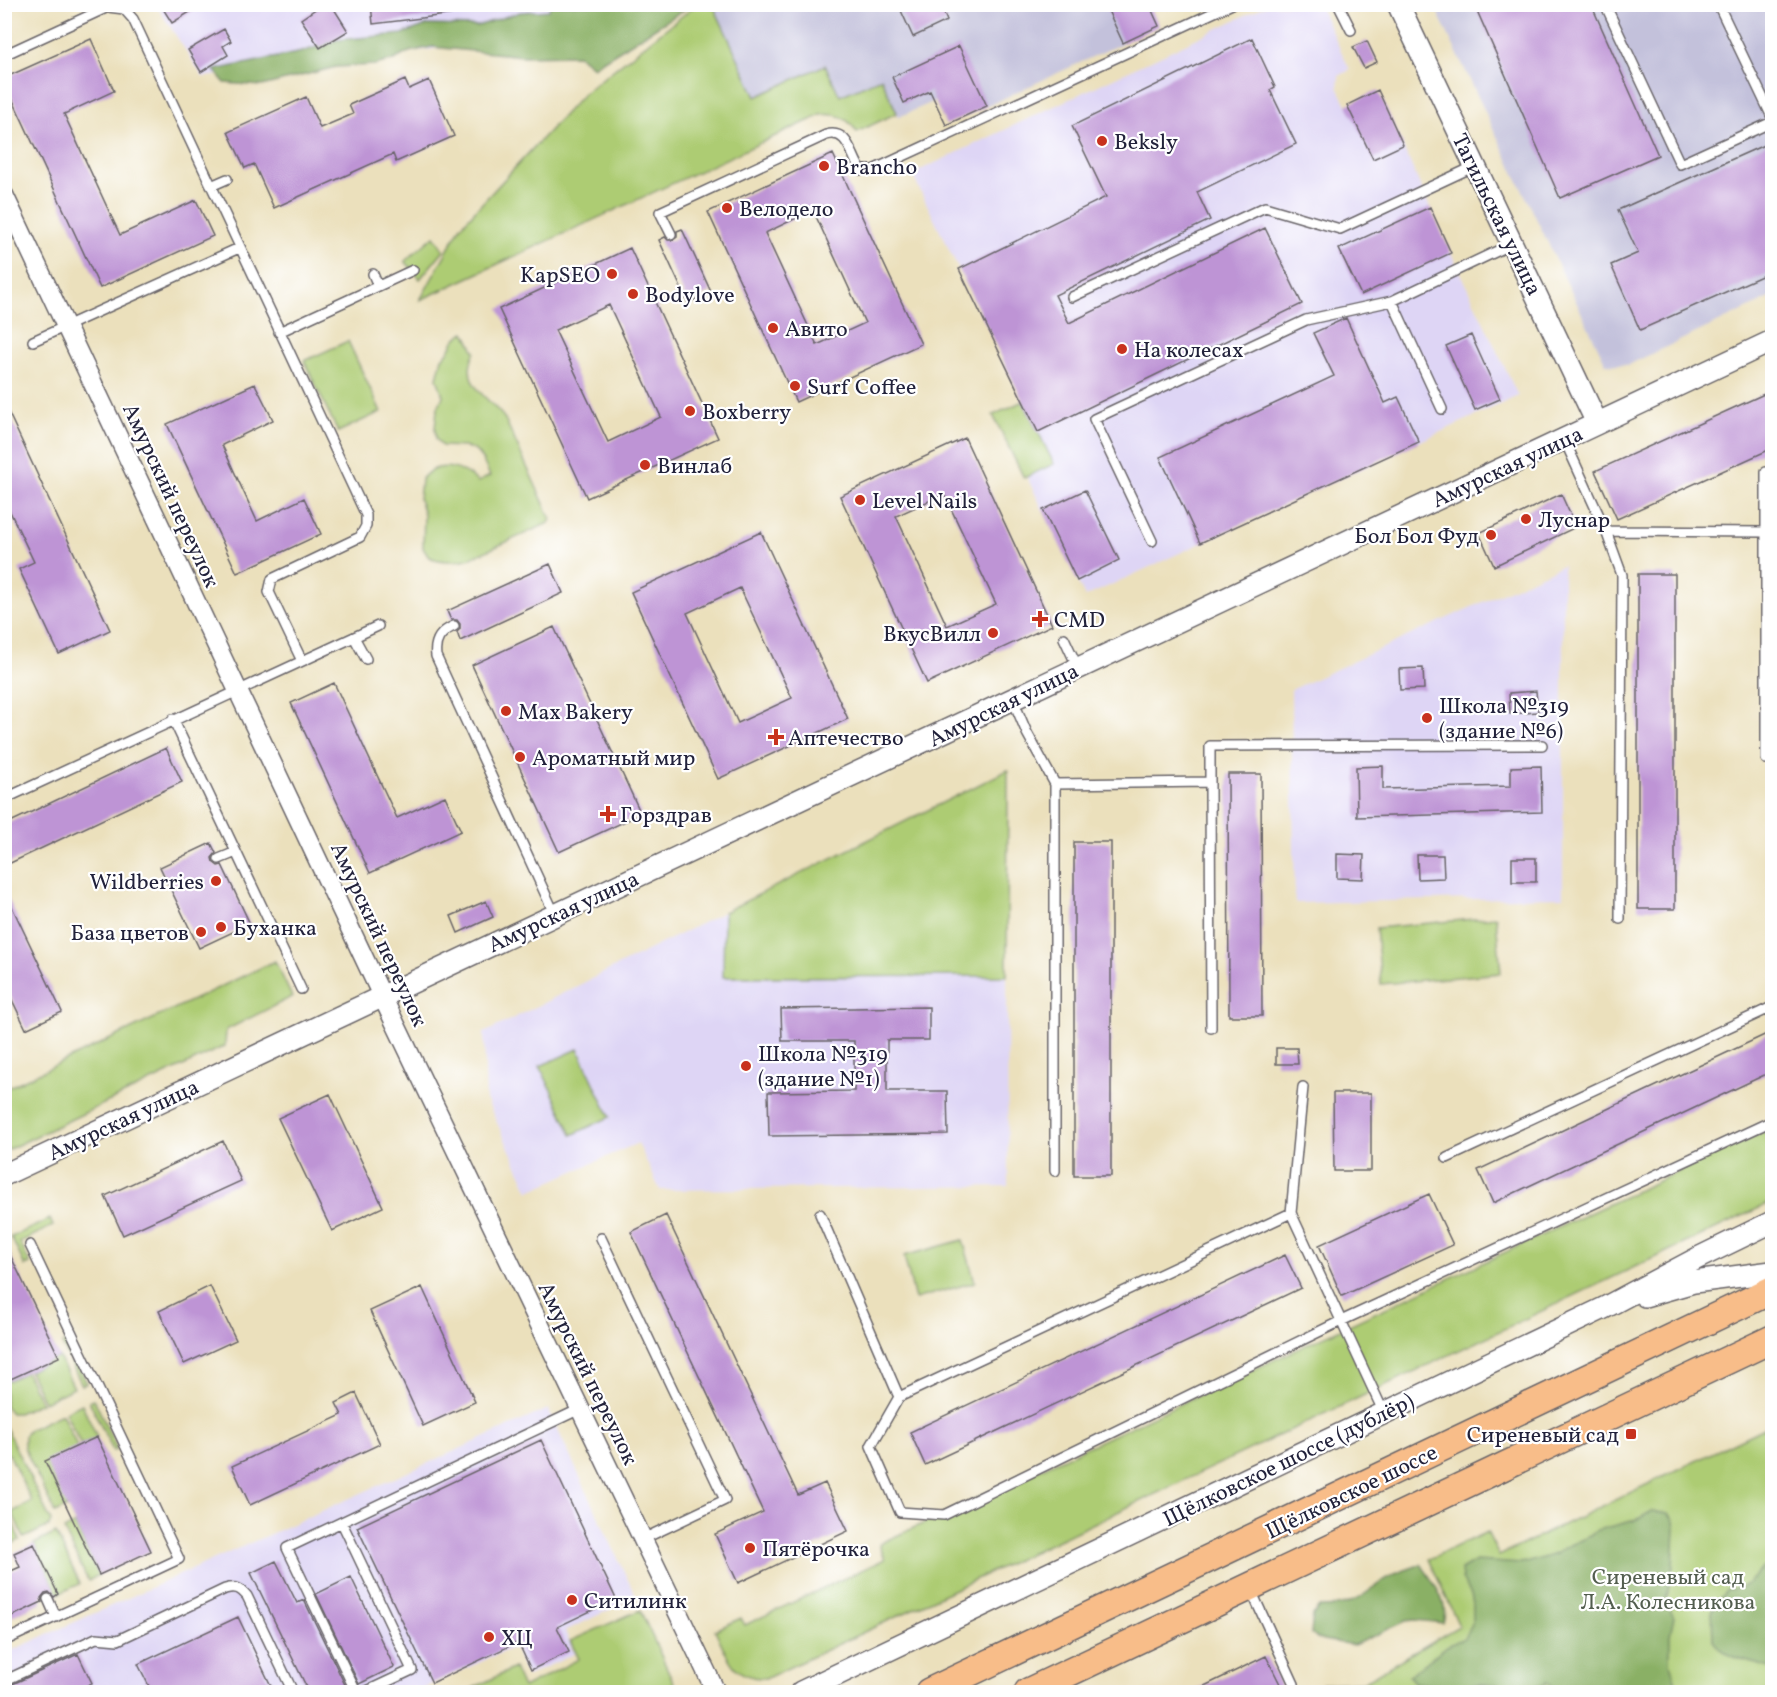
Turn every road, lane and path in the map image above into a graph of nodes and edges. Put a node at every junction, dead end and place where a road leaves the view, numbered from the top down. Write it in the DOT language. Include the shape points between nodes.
graph roads {
  1 [pos="1232,4"];
  2 [pos="1338,4"];
  3 [pos="1398,4"];
  4 [pos="1605,4"];
  5 [pos="1718,4"];
  6 [pos="1351,30"];
  7 [pos="4,55"];
  8 [pos="1773,117"];
  9 [pos="1773,122"];
  10 [pos="1475,166"];
  11 [pos="227,179"];
  12 [pos="211,186"];
  13 [pos="4,195"];
  14 [pos="671,234"];
  15 [pos="1512,244"];
  16 [pos="239,248"];
  17 [pos="413,270"];
  18 [pos="373,274"];
  19 [pos="378,286"];
  20 [pos="1072,297"];
  21 [pos="1392,301"];
  22 [pos="66,326"];
  23 [pos="279,332"];
  24 [pos="33,341"];
  25 [pos="1773,341"];
  26 [pos="1442,409"];
  27 [pos="1598,423"];
  28 [pos="1564,439"];
  29 [pos="1773,472"];
  30 [pos="1606,531"];
  31 [pos="1766,532"];
  32 [pos="1152,541"];
  33 [pos="378,626"];
  34 [pos="454,626"];
  35 [pos="354,637"];
  36 [pos="1064,638"];
  37 [pos="366,659"];
  38 [pos="302,662"];
  39 [pos="1078,668"];
  40 [pos="238,692"];
  41 [pos="1013,700"];
  42 [pos="173,719"];
  43 [pos="1542,745"];
  44 [pos="1773,759"];
  45 [pos="1210,782"];
  46 [pos="1054,784"];
  47 [pos="4,799"];
  48 [pos="236,852"];
  49 [pos="219,859"];
  50 [pos="555,915"];
  51 [pos="1620,918"];
  52 [pos="301,989"];
  53 [pos="382,996"];
  54 [pos="1773,1007"];
  55 [pos="1211,1028"];
  56 [pos="1303,1088"];
  57 [pos="1773,1121"];
  58 [pos="1447,1158"];
  59 [pos="1055,1171"];
  60 [pos="4,1175"];
  61 [pos="1291,1213"];
  62 [pos="820,1214"];
  63 [pos="1773,1222"];
  64 [pos="601,1238"];
  65 [pos="30,1245"];
  66 [pos="1773,1272"];
  67 [pos="1773,1290"];
  68 [pos="1604,1308"];
  69 [pos="1341,1321"];
  70 [pos="1773,1339"];
  71 [pos="899,1397"];
  72 [pos="580,1409"];
  73 [pos="1384,1413"];
  74 [pos="342,1522"];
  75 [pos="643,1539"];
  76 [pos="1250,1588"];
  77 [pos="48,1599"];
  78 [pos="56,1617"];
  79 [pos="4,1641"];
  80 [pos="4,1681"];
  81 [pos="293,1692"];
  82 [pos="356,1692"];
  83 [pos="365,1692"];
  84 [pos="716,1692"];
  85 [pos="801,1692"];
  86 [pos="929,1692"];
  87 [pos="1028,1692"];
  88 [pos="1295,1692"];
  1 -- 14 [label="lane" via="873,170 861,170 841,136 826,135 660,212"];
  2 -- 6 [label="lane"];
  3 -- 10 [label="street, Тагильская улица"];
  4 -- 9 [label="lane" via="1680,164"];
  5 -- 8 [label="lane"];
  7 -- 12 [label="lane" via="108,7 124,9 133,19"];
  10 -- 15 [label="street, Тагильская улица"];
  10 -- 20 [label="lane" via="1340,229 1265,207"];
  11 -- 12 [label="lane"];
  12 -- 16 [label="lane"];
  13 -- 22 [label="street, Амурский переулок"];
  15 -- 21 [label="lane"];
  15 -- 27 [label="street, Тагильская улица"];
  16 -- 22 [label="lane"];
  16 -- 23 [label="lane"];
  17 -- 19 [label="lane"];
  18 -- 19 [label="lane"];
  19 -- 23 [label="lane"];
  21 -- 26 [label="lane"];
  21 -- 32 [label="lane" via="1306,320 1094,418"];
  22 -- 24 [label="lane"];
  22 -- 40 [label="street, Амурский переулок"];
  23 -- 38 [label="lane" via="367,520 360,537 272,579 269,592"];
  25 -- 27 [label="street, Амурская улица"];
  27 -- 28 [label="street, Амурская улица"];
  28 -- 30 [label="lane"];
  28 -- 39 [label="street, Амурская улица"];
  29 -- 31 [label="lane" via="1766,472"];
  30 -- 31 [label="lane"];
  30 -- 51 [label="lane" via="1622,575"];
  31 -- 44 [label="lane" via="1766,759"];
  33 -- 35 [label="lane"];
  34 -- 50 [label="lane" via="438,638 436,656"];
  35 -- 37 [label="lane"];
  35 -- 38 [label="lane"];
  36 -- 39 [label="lane"];
  38 -- 40 [label="lane"];
  39 -- 41 [label="street, Амурская улица"];
  40 -- 42 [label="lane"];
  40 -- 53 [label="street, Амурский переулок"];
  41 -- 46 [label="lane"];
  41 -- 50 [label="street, Амурская улица"];
  42 -- 47 [label="lane"];
  42 -- 48 [label="lane"];
  43 -- 45 [label="lane" via="1210,746"];
  45 -- 46 [label="lane"];
  45 -- 55 [label="lane"];
  46 -- 59 [label="lane"];
  48 -- 49 [label="lane"];
  48 -- 52 [label="lane"];
  50 -- 53 [label="street, Амурская улица"];
  53 -- 60 [label="street, Амурская улица"];
  53 -- 72 [label="street, Амурский переулок"];
  54 -- 58 [label="lane"];
  56 -- 61 [label="lane"];
  57 -- 69 [label="lane"];
  61 -- 69 [label="lane"];
  61 -- 71 [label="lane"];
  62 -- 71 [label="lane"];
  63 -- 68 [label="street, Щёлковское шоссе (дублёр)"];
  64 -- 75 [label="lane" via="725,1500"];
  65 -- 78 [label="lane" via="179,1559"];
  66 -- 68 [label="street" via="1694,1282"];
  67 -- 86 [label="main road, Щёлковское шоссе"];
  68 -- 73 [label="street, Щёлковское шоссе (дублёр)"];
  69 -- 71 [label="lane" via="944,1515 900,1512 871,1446"];
  69 -- 73 [label="lane"];
  70 -- 76 [label="main road, Щёлковское шоссе"];
  72 -- 74 [label="lane"];
  72 -- 75 [label="street, Амурский переулок"];
  73 -- 85 [label="street, Щёлковское шоссе (дублёр)"];
  74 -- 82 [label="lane" via="287,1548"];
  74 -- 83 [label="lane" via="412,1670"];
  75 -- 84 [label="street, Амурский переулок"];
  76 -- 87 [label="main road, Щёлковское шоссе"];
  76 -- 88 [label="lane"];
  77 -- 78 [label="lane"];
  78 -- 79 [label="lane"];
  80 -- 81 [label="lane" via="96,1638 118,1640 234,1587 247,1596"];
}
